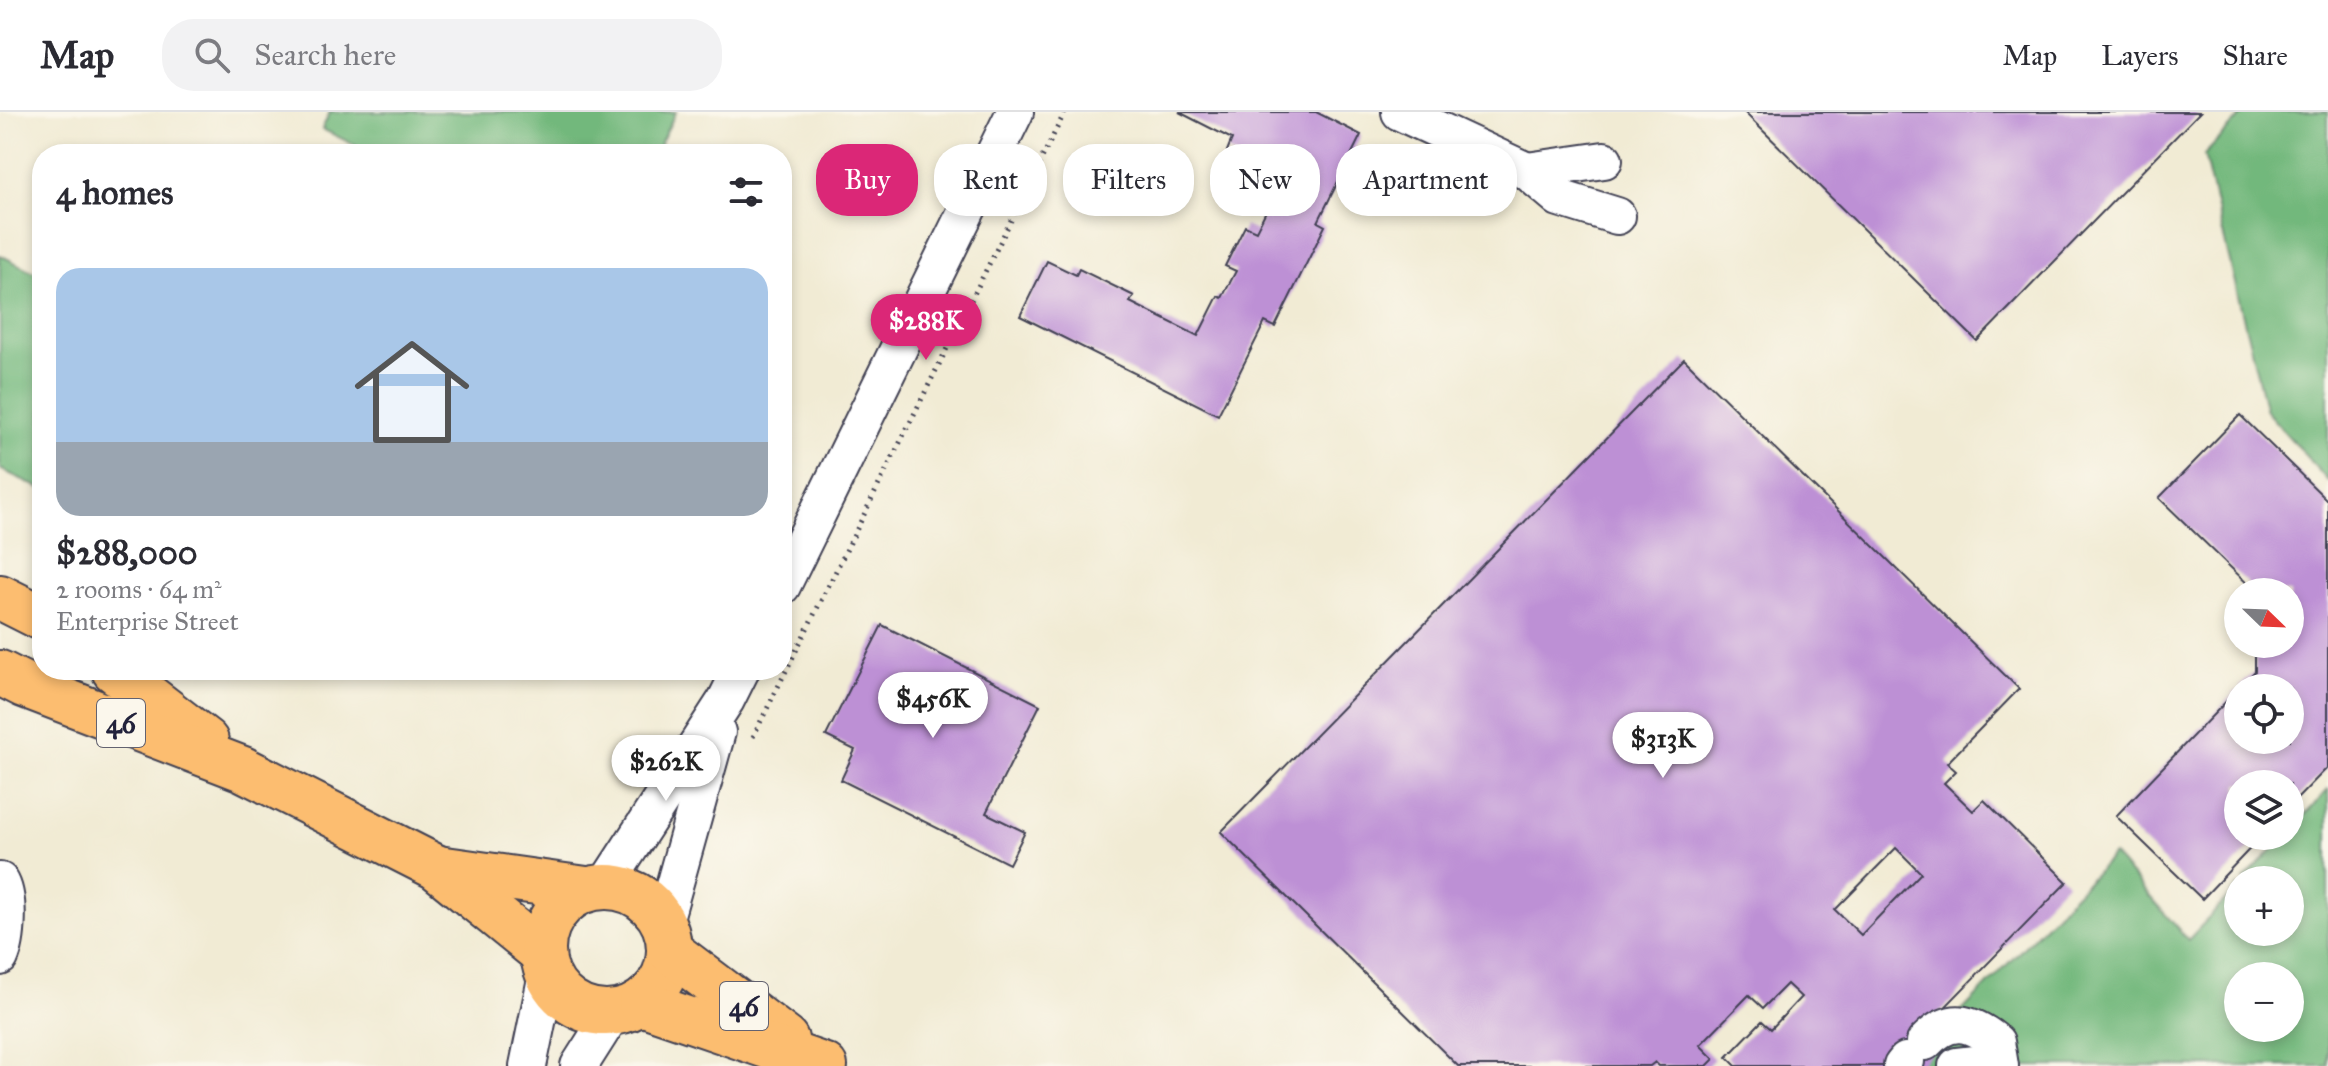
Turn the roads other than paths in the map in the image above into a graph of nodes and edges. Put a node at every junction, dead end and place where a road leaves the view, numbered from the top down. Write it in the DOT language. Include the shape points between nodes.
graph roads {
  1 [pos="1015,112"];
  2 [pos="1400,112"];
  3 [pos="1604,160"];
  4 [pos="1527,171"];
  5 [pos="1617,216"];
  6 [pos="792,566"];
  7 [pos="0,597"];
  8 [pos="32,613"];
  9 [pos="0,673"];
  10 [pos="127,680"];
  11 [pos="733,685"];
  12 [pos="243,769"];
  13 [pos="436,867"];
  14 [pos="0,881"];
  15 [pos="596,887"];
  16 [pos="667,936"];
  17 [pos="0,957"];
  18 [pos="545,964"];
  19 [pos="627,1008"];
  20 [pos="1911,1056"];
  21 [pos="821,1064"];
  22 [pos="528,1066"];
  23 [pos="579,1066"];
  24 [pos="1957,1066"];
  25 [pos="1982,1066"];
  26 [pos="2000,1066"];
  1 -- 6 [label="street"];
  2 -- 4 [label="street"];
  3 -- 4 [label="street"];
  4 -- 5 [label="street" via="1559,198"];
  7 -- 8 [label="main road"];
  9 -- 12 [label="main road, 46"];
  10 -- 12 [label="main road, 46"];
  11 -- 15 [label="street"];
  11 -- 16 [label="street"];
  12 -- 13 [label="main road, 46"];
  13 -- 15 [label="main road, 46"];
  13 -- 18 [label="main road, 46"];
  14 -- 17 [label="street" via="6,891 5,947"];
  15 -- 16 [label="main road, 46" via="640,895 654,907"];
  15 -- 18 [label="main road" via="568,899 554,913 545,933"];
  16 -- 19 [label="main road" via="666,971 656,989"];
  16 -- 21 [label="main road, 46"];
  18 -- 19 [label="main road, 46" via="558,991 573,1004 592,1012"];
  18 -- 22 [label="street"];
  19 -- 21 [label="main road, 46"];
  19 -- 23 [label="street"];
  20 -- 26 [label="street" via="1938,1028 1958,1024 1978,1028 1996,1042"];
  24 -- 25 [label="street"];
}
